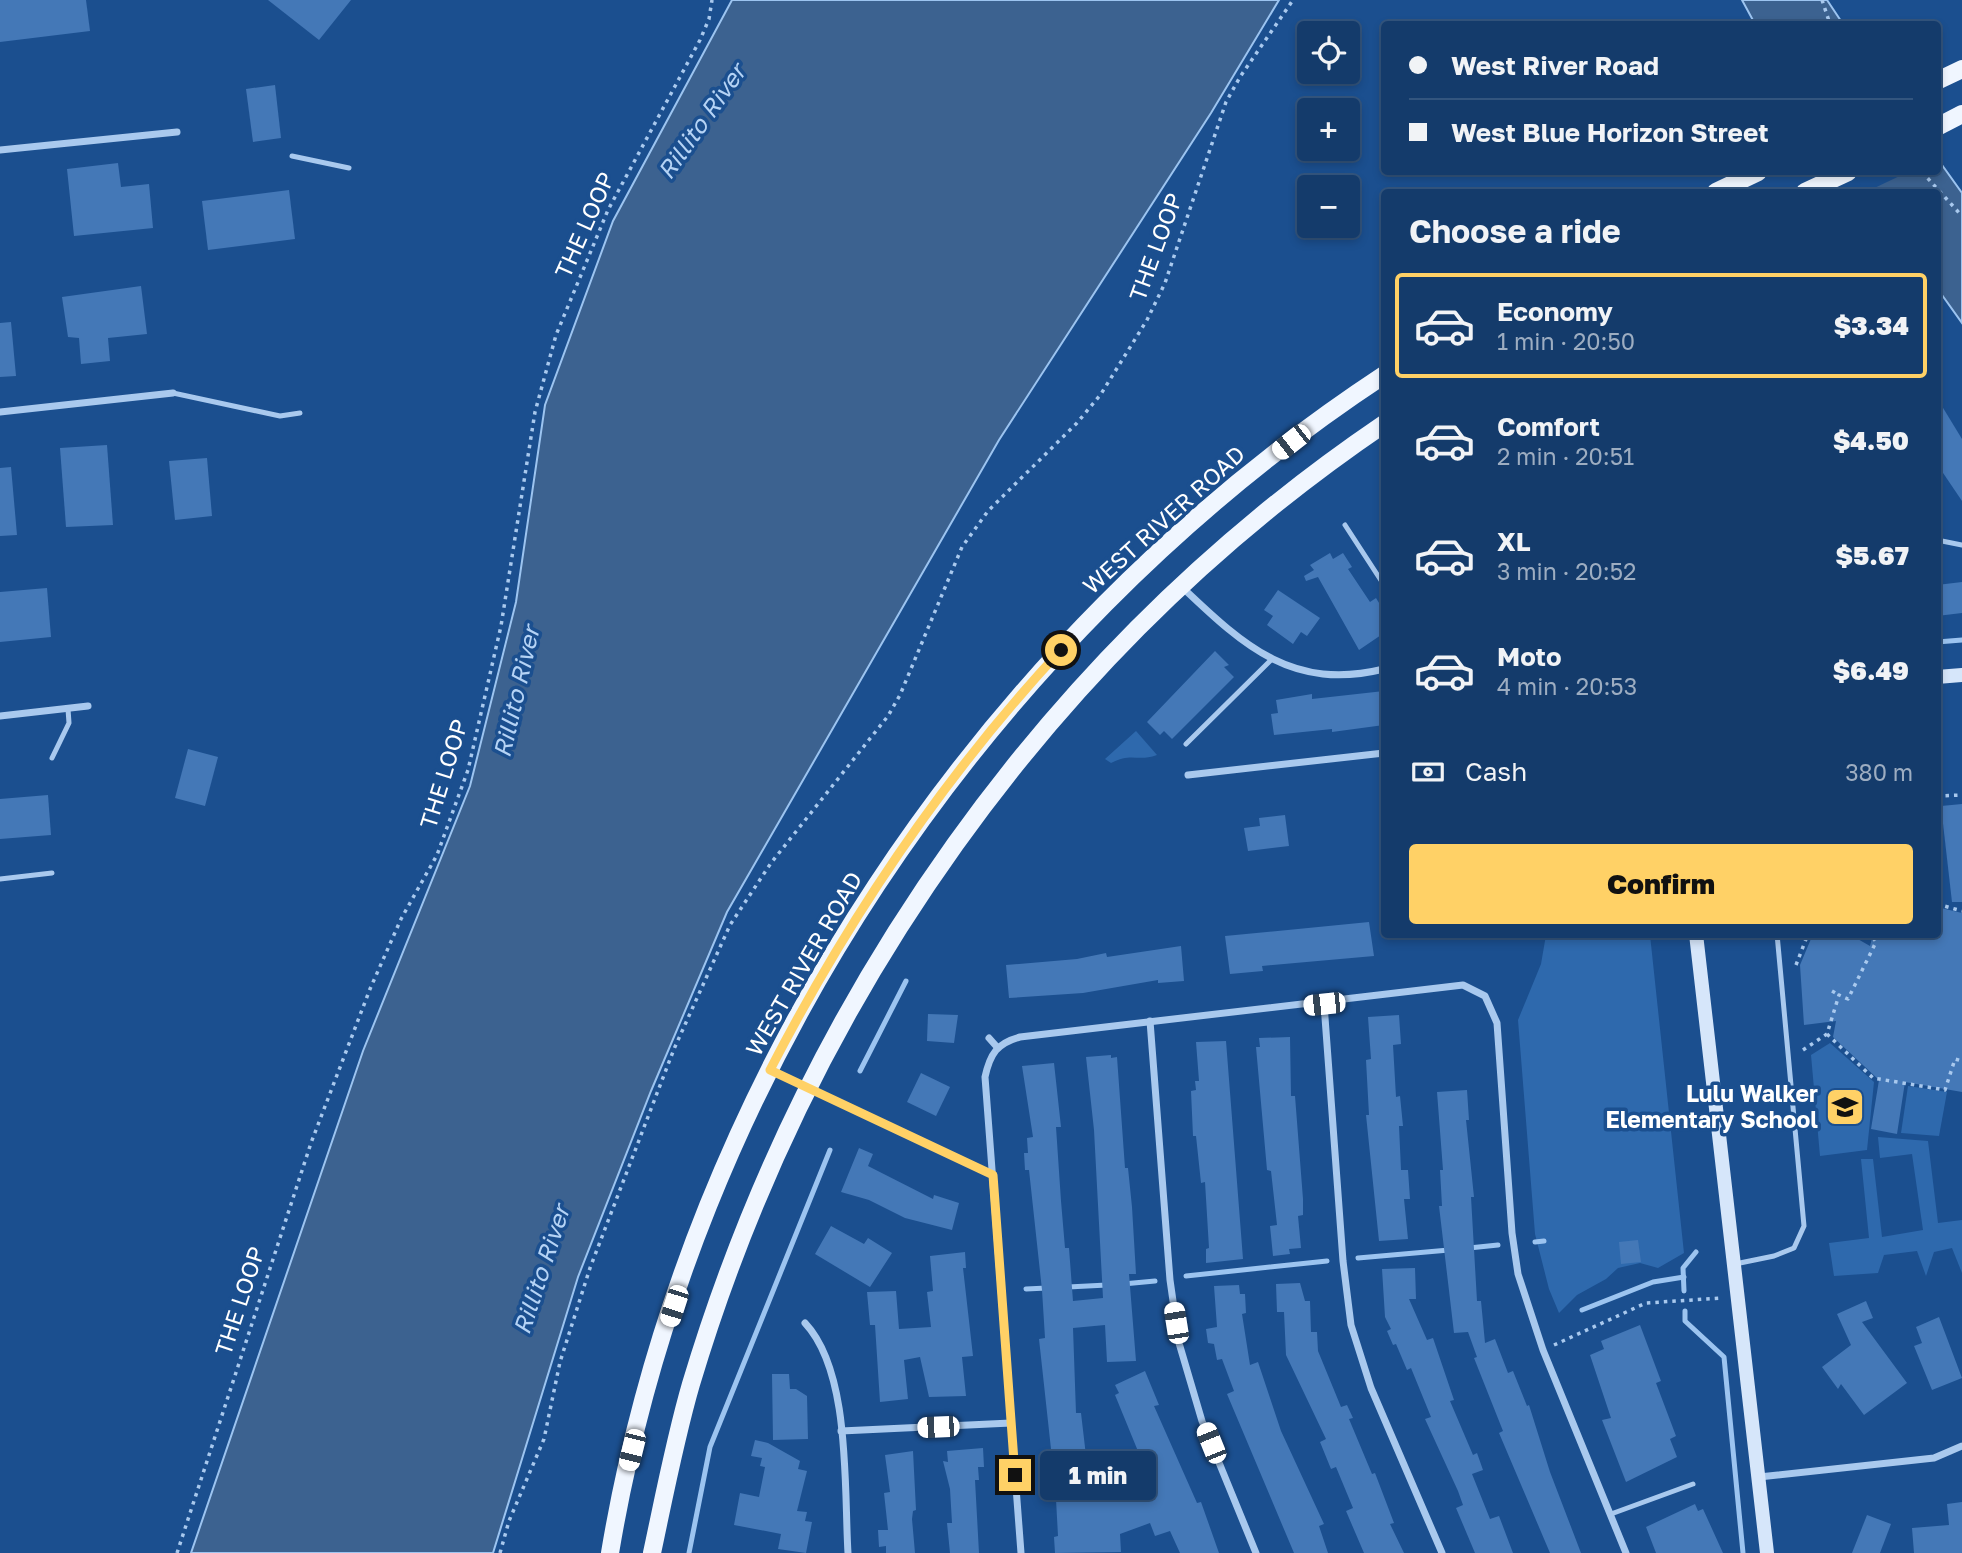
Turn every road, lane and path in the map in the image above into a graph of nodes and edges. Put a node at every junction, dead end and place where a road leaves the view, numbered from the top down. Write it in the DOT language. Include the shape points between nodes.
graph roads {
  1 [pos="712,0"];
  2 [pos="1293,0"];
  3 [pos="1822,0"];
  4 [pos="1829,21"];
  5 [pos="1962,69"];
  6 [pos="1941,79"];
  7 [pos="1962,114"];
  8 [pos="1941,125"];
  9 [pos="177,132"];
  10 [pos="0,150"];
  11 [pos="292,156"];
  12 [pos="349,168"];
  13 [pos="1752,175"];
  14 [pos="1842,175"];
  15 [pos="1925,175"];
  16 [pos="1722,189"];
  17 [pos="1811,189"];
  18 [pos="1937,189"];
  19 [pos="1941,193"];
  20 [pos="1962,216"];
  21 [pos="1381,377"];
  22 [pos="173,393"];
  23 [pos="0,412"];
  24 [pos="300,413"];
  25 [pos="1381,426"];
  26 [pos="1345,526"];
  27 [pos="1941,541"];
  28 [pos="1962,545"];
  29 [pos="1381,580"];
  30 [pos="1181,586"];
  31 [pos="1271,660"];
  32 [pos="1381,669"];
  33 [pos="1962,675"];
  34 [pos="1941,677"];
  35 [pos="88,706"];
  36 [pos="68,709"];
  37 [pos="0,716"];
  38 [pos="1186,744"];
  39 [pos="1381,753"];
  40 [pos="52,758"];
  41 [pos="1188,775"];
  42 [pos="1962,795"];
  43 [pos="1941,796"];
  44 [pos="52,873"];
  45 [pos="0,879"];
  46 [pos="1941,905"];
  47 [pos="1962,911"];
  48 [pos="1696,938"];
  49 [pos="1777,938"];
  50 [pos="1807,938"];
  51 [pos="1874,938"];
  52 [pos="1797,964"];
  53 [pos="1491,987"];
  54 [pos="1832,991"];
  55 [pos="1839,995"];
  56 [pos="1485,996"];
  57 [pos="1324,1004"];
  58 [pos="1150,1021"];
  59 [pos="1827,1034"];
  60 [pos="989,1038"];
  61 [pos="997,1047"];
  62 [pos="1803,1050"];
  63 [pos="1962,1061"];
  64 [pos="770,1070"];
  65 [pos="807,1088"];
  66 [pos="993,1175"];
  67 [pos="1735,1264"];
  68 [pos="1724,1298"];
  69 [pos="805,1323"];
  70 [pos="1542,1350"];
  71 [pos="1011,1423"];
  72 [pos="841,1431"];
  73 [pos="1962,1447"];
  74 [pos="1758,1477"];
  75 [pos="1693,1484"];
  76 [pos="1611,1514"];
  77 [pos="177,1553"];
  78 [pos="500,1553"];
  79 [pos="610,1553"];
  80 [pos="652,1553"];
  81 [pos="848,1553"];
  82 [pos="1021,1553"];
  83 [pos="1255,1553"];
  84 [pos="1442,1553"];
  85 [pos="1626,1553"];
  86 [pos="1767,1553"];
  1 -- 77 [label="path, THE LOOP" via="700,40 608,209 556,335 535,412 501,626 468,770 437,855 401,919 370,989 312,1143"];
  2 -- 78 [label="path, THE LOOP" via="1226,102 1165,283 1125,359 1077,423 988,511 962,547 901,695 771,863 730,925 674,1049 590,1268 560,1362 544,1439"];
  3 -- 4 [label="path"];
  5 -- 6 [label="main road"];
  7 -- 8 [label="main road"];
  9 -- 10 [label="street"];
  11 -- 12 [label="lane"];
  13 -- 16 [label="main road"];
  14 -- 17 [label="main road"];
  15 -- 18 [label="path"];
  19 -- 20 [label="path"];
  21 -- 64 [label="main road, WEST RIVER ROAD" via="1208,507 1031,682 963,764 900,851 849,929"];
  22 -- 23 [label="street"];
  22 -- 24 [label="lane" via="280,416"];
  25 -- 30 [label="main road" via="1283,498"];
  26 -- 29 [label="lane"];
  27 -- 28 [label="lane"];
  30 -- 31 [label="street" via="1232,634"];
  30 -- 65 [label="main road" via="1064,707 959,837 854,1000"];
  31 -- 32 [label="street" via="1302,672 1331,676"];
  31 -- 38 [label="lane"];
  33 -- 34 [label="street"];
  35 -- 36 [label="street"];
  36 -- 37 [label="street"];
  36 -- 40 [label="lane" via="69,723"];
  39 -- 41 [label="street"];
  42 -- 43 [label="path"];
  44 -- 45 [label="lane"];
  46 -- 47 [label="path"];
  48 -- 67 [label="street"];
  49 -- 67 [label="lane" via="1804,1226 1794,1248"];
  50 -- 52 [label="path"];
  51 -- 55 [label="path" via="1876,942 1848,999"];
  53 -- 56 [label="street"];
  54 -- 55 [label="path"];
  55 -- 59 [label="path"];
  56 -- 57 [label="street" via="1456,985"];
  56 -- 70 [label="street" via="1497,1023 1516,1263"];
  57 -- 58 [label="street"];
  57 -- 84 [label="street" via="1351,1325 1371,1388"];
  58 -- 61 [label="street" via="1020,1037"];
  58 -- 83 [label="street" via="1170,1280 1180,1343 1202,1421"];
  59 -- 62 [label="path"];
  59 -- 63 [label="path" via="1873,1078 1945,1090 1955,1059"];
  60 -- 61 [label="street"];
  61 -- 66 [label="street" via="985,1077"];
  64 -- 65 [label="street"];
  64 -- 79 [label="main road, WEST RIVER ROAD" via="733,1149 681,1282 644,1404"];
  65 -- 66 [label="street"];
  65 -- 80 [label="main road" via="716,1306 680,1427"];
  66 -- 71 [label="street"];
  67 -- 74 [label="street"];
  68 -- 70 [label="path" via="1646,1303"];
  69 -- 72 [label="street" via="830,1371"];
  70 -- 76 [label="street"];
  71 -- 72 [label="street"];
  71 -- 82 [label="street"];
  72 -- 81 [label="street"];
  73 -- 74 [label="street" via="1934,1458"];
  74 -- 86 [label="street"];
  75 -- 76 [label="lane"];
  76 -- 85 [label="street"];
}
